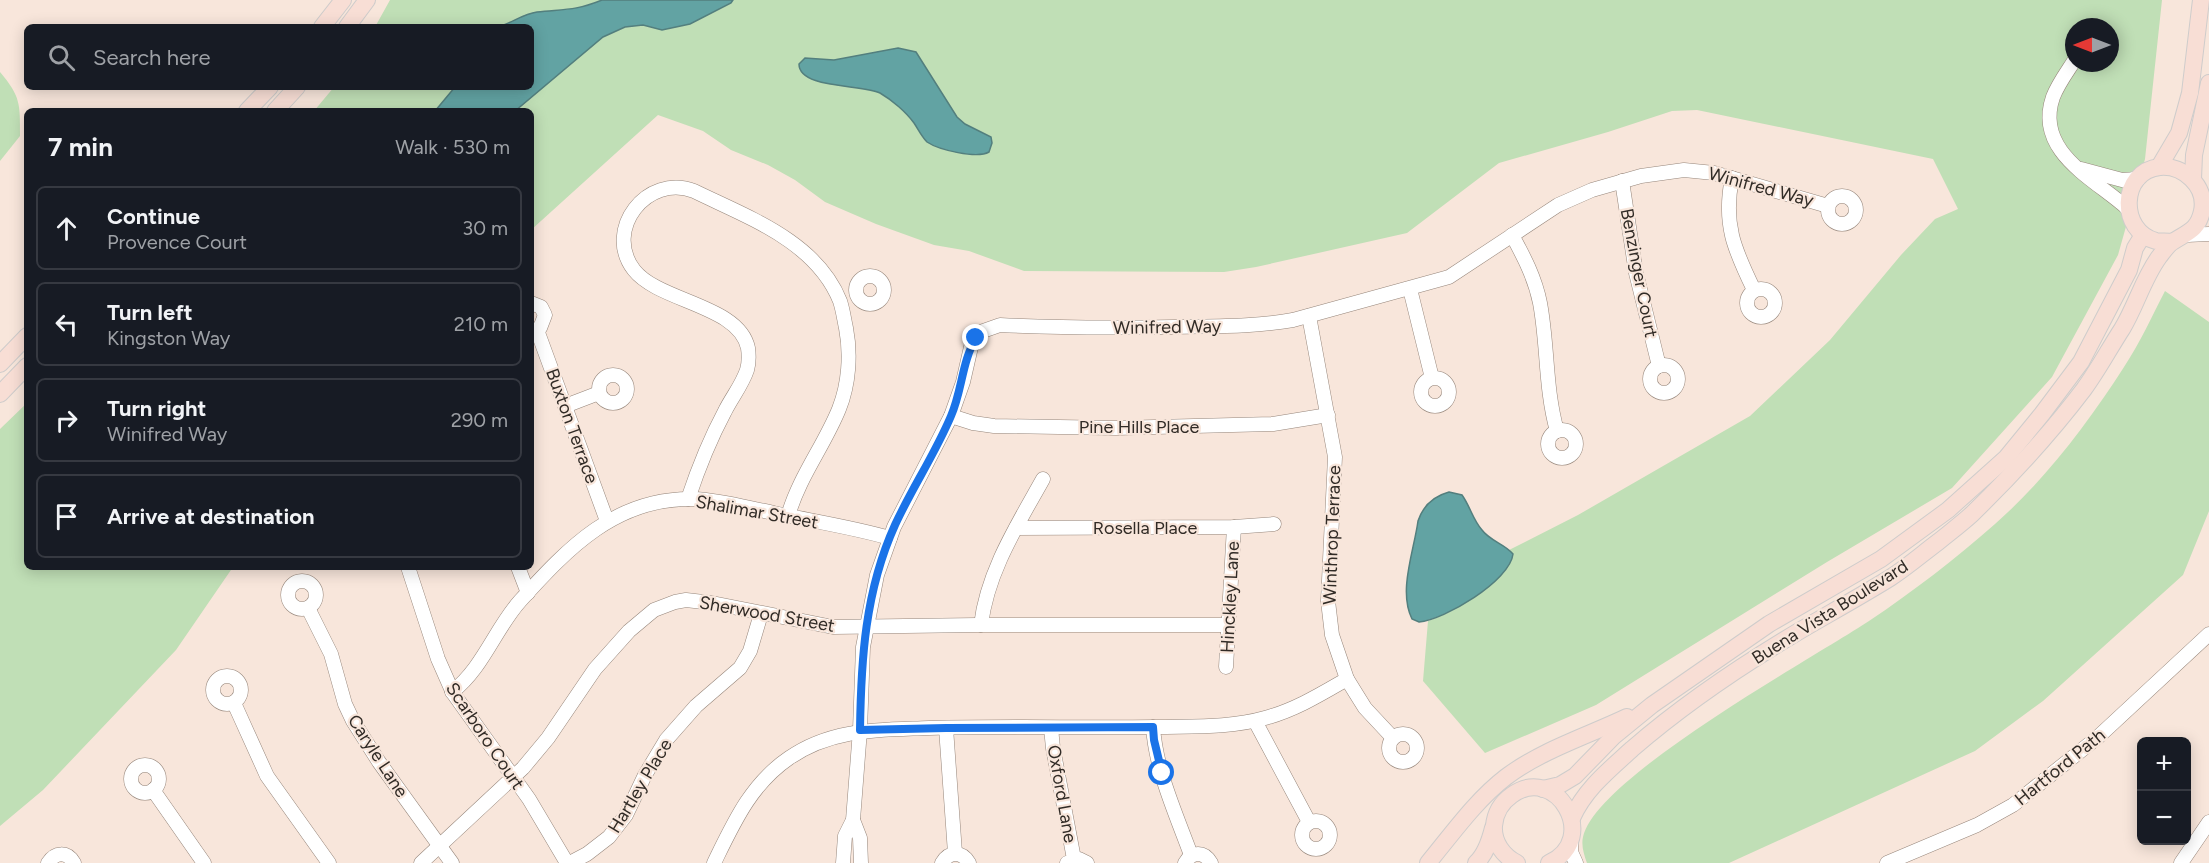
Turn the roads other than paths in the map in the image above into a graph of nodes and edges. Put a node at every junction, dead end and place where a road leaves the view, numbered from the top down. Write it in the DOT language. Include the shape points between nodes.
graph roads {
  1 [pos="343,0"];
  2 [pos="367,0"];
  3 [pos="2201,0"];
  4 [pos="324,24"];
  5 [pos="349,24"];
  6 [pos="2068,72"];
  7 [pos="2209,83"];
  8 [pos="267,90"];
  9 [pos="294,90"];
  10 [pos="250,108"];
  11 [pos="278,108"];
  12 [pos="2075,167"];
  13 [pos="2159,167"];
  14 [pos="1732,178"];
  15 [pos="2138,178"];
  16 [pos="2193,179"];
  17 [pos="1622,181"];
  18 [pos="1828,206"];
  19 [pos="2127,208"];
  20 [pos="2206,211"];
  21 [pos="2209,234"];
  22 [pos="1512,235"];
  23 [pos="2143,235"];
  24 [pos="2180,238"];
  25 [pos="1410,289"];
  26 [pos="1754,290"];
  27 [pos="856,295"];
  28 [pos="840,301"];
  29 [pos="534,304"];
  30 [pos="1309,316"];
  31 [pos="534,331"];
  32 [pos="24,339"];
  33 [pos="0,364"];
  34 [pos="1659,366"];
  35 [pos="24,369"];
  36 [pos="1432,378"];
  37 [pos="599,393"];
  38 [pos="0,394"];
  39 [pos="565,406"];
  40 [pos="1328,415"];
  41 [pos="951,416"];
  42 [pos="1557,431"];
  43 [pos="1043,479"];
  44 [pos="688,499"];
  45 [pos="788,516"];
  46 [pos="607,521"];
  47 [pos="1274,525"];
  48 [pos="1234,527"];
  49 [pos="1016,528"];
  50 [pos="890,538"];
  51 [pos="409,570"];
  52 [pos="519,570"];
  53 [pos="528,593"];
  54 [pos="308,608"];
  55 [pos="761,614"];
  56 [pos="981,625"];
  57 [pos="1227,625"];
  58 [pos="866,627"];
  59 [pos="2209,634"];
  60 [pos="1226,667"];
  61 [pos="1347,679"];
  62 [pos="452,692"];
  63 [pos="234,703"];
  64 [pos="1652,705"];
  65 [pos="1255,720"];
  66 [pos="1153,727"];
  67 [pos="946,728"];
  68 [pos="1051,728"];
  69 [pos="860,730"];
  70 [pos="1393,738"];
  71 [pos="513,777"];
  72 [pos="1544,789"];
  73 [pos="153,790"];
  74 [pos="1572,818"];
  75 [pos="853,820"];
  76 [pos="1309,822"];
  77 [pos="2209,822"];
  78 [pos="1494,824"];
  79 [pos="1571,839"];
  80 [pos="440,846"];
  81 [pos="955,853"];
  82 [pos="1188,859"];
  83 [pos="1076,862"];
  84 [pos="48,863"];
  85 [pos="74,863"];
  86 [pos="204,863"];
  87 [pos="329,863"];
  88 [pos="421,863"];
  89 [pos="452,863"];
  90 [pos="569,863"];
  91 [pos="714,863"];
  92 [pos="843,863"];
  93 [pos="861,863"];
  94 [pos="942,863"];
  95 [pos="969,863"];
  96 [pos="1211,863"];
  97 [pos="1428,863"];
  98 [pos="1476,863"];
  99 [pos="1517,863"];
  100 [pos="1549,863"];
  101 [pos="1576,863"];
  102 [pos="1887,863"];
  103 [pos="2181,863"];
  1 -- 4 [label="main road"];
  2 -- 5 [label="main road"];
  3 -- 13 [label="main road" via="2190,93 2179,133"];
  6 -- 12 [label="street" via="2053,97 2050,113 2053,137"];
  7 -- 16 [label="main road"];
  8 -- 10 [label="main road"];
  9 -- 11 [label="main road"];
  12 -- 15 [label="street" via="2122,180"];
  12 -- 19 [label="street"];
  13 -- 15 [label="main road"];
  13 -- 16 [label="main road" via="2178,169"];
  14 -- 17 [label="street, Winifred Way" via="1684,170"];
  14 -- 18 [label="street, Winifred Way"];
  14 -- 26 [label="street" via="1730,233"];
  15 -- 19 [label="main road" via="2129,192"];
  16 -- 20 [label="main road"];
  17 -- 22 [label="street, Winifred Way" via="1558,205"];
  17 -- 34 [label="street, Benzinger Court" via="1636,273"];
  19 -- 23 [label="main road" via="2132,223"];
  20 -- 24 [label="main road" via="2198,224"];
  21 -- 24 [label="street"];
  22 -- 25 [label="street, Winifred Way" via="1449,277"];
  22 -- 42 [label="street" via="1540,303 1548,392"];
  23 -- 24 [label="main road" via="2157,241"];
  23 -- 64 [label="main road, Buena Vista Boulevard" via="2081,362 2006,458 1948,510 1881,559 1769,624"];
  24 -- 74 [label="main road, Buena Vista Boulevard" via="2151,269 2131,315 2085,387 2031,455 1969,517 1892,576 1667,718 1599,778 1580,800"];
  25 -- 30 [label="street, Winifred Way"];
  25 -- 36 [label="street"];
  27 -- 28 [label="street"];
  28 -- 44 [label="street" via="822,272 783,236 694,191 668,187 649,195 633,211 624,241 634,270 651,283 733,324 748,346 746,373 705,452"];
  28 -- 45 [label="street" via="849,350 845,390 835,420 806,471"];
  29 -- 31 [label="street, Buxton Terrace" via="545,315 543,324"];
  30 -- 40 [label="street, Winthrop Terrace"];
  30 -- 41 [label="street, Winifred Way" via="1272,324 1224,326 991,327 971,347"];
  31 -- 39 [label="street, Buxton Terrace"];
  32 -- 33 [label="main road"];
  35 -- 38 [label="main road"];
  37 -- 39 [label="street"];
  39 -- 46 [label="street, Buxton Terrace"];
  40 -- 41 [label="street, Pine Hills Place" via="1273,424 1116,428 994,426"];
  40 -- 61 [label="street, Winthrop Terrace" via="1335,457 1329,619"];
  41 -- 50 [label="street, Winifred Way"];
  43 -- 49 [label="street"];
  44 -- 45 [label="street, Shalimar Street"];
  44 -- 46 [label="street, Shalimar Street" via="644,505"];
  45 -- 50 [label="street, Shalimar Street"];
  46 -- 53 [label="street, Shalimar Street" via="572,548"];
  47 -- 48 [label="street, Rosella Place"];
  48 -- 49 [label="street, Rosella Place"];
  48 -- 57 [label="street, Hinckley Lane"];
  49 -- 56 [label="street" via="988,589"];
  50 -- 58 [label="street, Winifred Way"];
  51 -- 62 [label="street, Scarboro Court"];
  52 -- 53 [label="street"];
  53 -- 62 [label="street, Shalimar Street" via="468,678"];
  54 -- 80 [label="street, Caryle Lane" via="331,654 353,721"];
  55 -- 58 [label="street, Sherwood Street" via="823,626"];
  55 -- 71 [label="street, Sherwood Street" via="686,600 654,610 609,652 548,738"];
  55 -- 90 [label="street, Hartley Place" via="750,651 740,668 696,706 666,740 626,815 609,837"];
  56 -- 57 [label="street, Sherwood Street"];
  56 -- 58 [label="street, Sherwood Street"];
  57 -- 60 [label="street, Hinckley Lane"];
  58 -- 69 [label="street, Winifred Way"];
  59 -- 102 [label="street, Hartford Path" via="2098,737 2013,805 1977,825"];
  61 -- 65 [label="street" via="1307,702"];
  61 -- 70 [label="street, Winthrop Terrace" via="1365,708"];
  62 -- 71 [label="street, Scarboro Court"];
  63 -- 87 [label="street" via="267,776"];
  64 -- 72 [label="main road, Buena Vista Boulevard" via="1575,776"];
  64 -- 97 [label="main road" via="1544,754 1505,778"];
  65 -- 66 [label="street" via="1230,725"];
  65 -- 76 [label="street"];
  66 -- 68 [label="street"];
  66 -- 82 [label="street" via="1162,773"];
  67 -- 68 [label="street"];
  67 -- 69 [label="street"];
  67 -- 81 [label="street"];
  68 -- 83 [label="street, Oxford Lane"];
  69 -- 75 [label="street, Winifred Way"];
  69 -- 91 [label="street" via="816,743 775,769 739,811"];
  71 -- 80 [label="street, Sherwood Street"];
  71 -- 90 [label="street, Scarboro Court"];
  72 -- 74 [label="main road" via="1561,800"];
  72 -- 78 [label="main road, Buena Vista Boulevard" via="1516,791 1498,811"];
  73 -- 86 [label="street"];
  74 -- 79 [label="main road"];
  75 -- 92 [label="street" via="845,836"];
  75 -- 93 [label="street" via="860,838"];
  77 -- 103 [label="street"];
  78 -- 98 [label="main road" via="1491,840"];
  78 -- 99 [label="main road" via="1498,845"];
  79 -- 100 [label="main road" via="1565,851"];
  79 -- 101 [label="street" via="1570,852"];
  80 -- 88 [label="street, Sherwood Street"];
  80 -- 89 [label="street, Caryle Lane"];
  81 -- 94 [label="street"];
  81 -- 95 [label="street" via="965,856"];
  82 -- 96 [label="street" via="1204,855"];
  84 -- 85 [label="street" via="60,854"];
}
